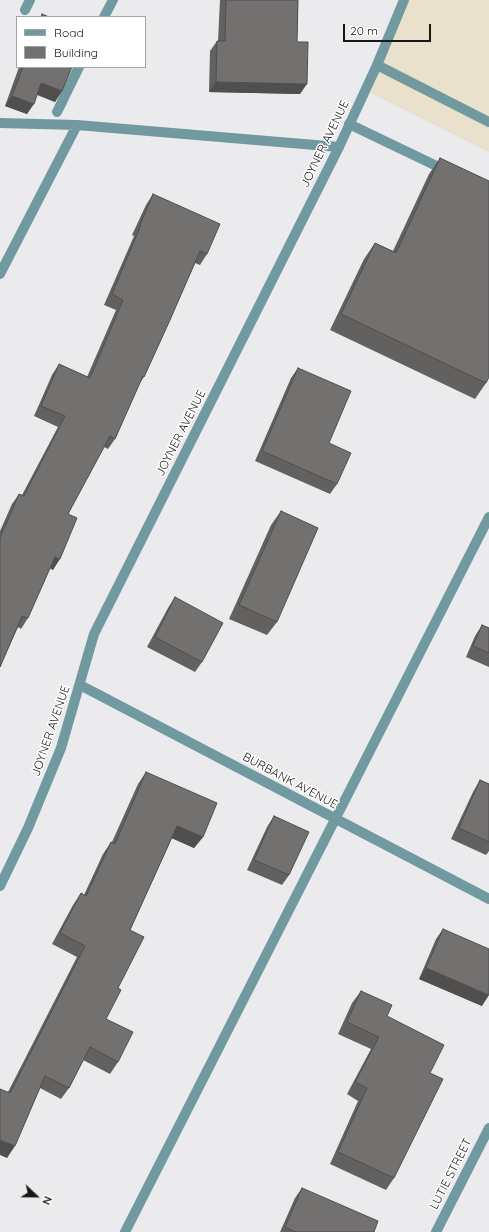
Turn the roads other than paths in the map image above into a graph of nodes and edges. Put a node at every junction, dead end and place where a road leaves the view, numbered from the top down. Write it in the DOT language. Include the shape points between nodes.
graph roads {
  1 [pos="30,0"];
  2 [pos="113,0"];
  3 [pos="404,0"];
  4 [pos="25,10"];
  5 [pos="105,16"];
  6 [pos="377,65"];
  7 [pos="79,68"];
  8 [pos="57,112"];
  9 [pos="489,122"];
  10 [pos="0,124"];
  11 [pos="349,124"];
  12 [pos="77,125"];
  13 [pos="339,148"];
  14 [pos="454,174"];
  15 [pos="0,274"];
  16 [pos="489,517"];
  17 [pos="80,685"];
  18 [pos="336,819"];
  19 [pos="0,886"];
  20 [pos="489,899"];
  21 [pos="489,1128"];
  22 [pos="125,1232"];
  23 [pos="436,1232"];
  1 -- 4 [label="street"];
  2 -- 5 [label="street"];
  3 -- 6 [label="street, JOYNER AVENUE"];
  6 -- 9 [label="street"];
  6 -- 11 [label="street, JOYNER AVENUE"];
  7 -- 8 [label="street"];
  10 -- 12 [label="street"];
  11 -- 13 [label="street, JOYNER AVENUE"];
  11 -- 14 [label="street"];
  12 -- 13 [label="street"];
  12 -- 15 [label="street"];
  13 -- 17 [label="street, JOYNER AVENUE" via="94,634"];
  16 -- 18 [label="street"];
  17 -- 18 [label="street, BURBANK AVENUE"];
  17 -- 19 [label="street, JOYNER AVENUE" via="58,756"];
  18 -- 20 [label="street, BURBANK AVENUE"];
  18 -- 22 [label="street"];
  21 -- 23 [label="street, LUTIE STREET"];
}
